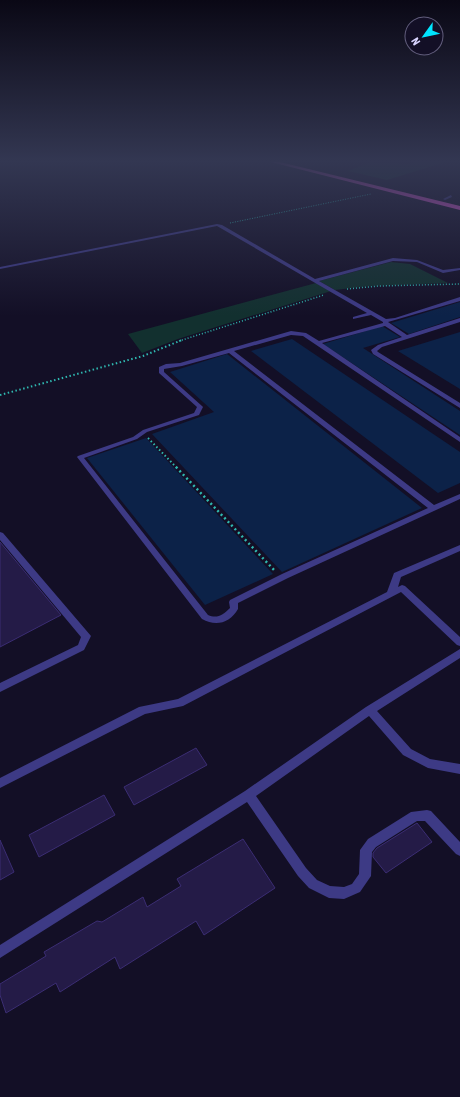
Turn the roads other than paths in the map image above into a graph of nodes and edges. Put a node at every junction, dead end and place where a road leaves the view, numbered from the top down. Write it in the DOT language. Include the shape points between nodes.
graph roads {
  1 [pos="0,268"];
  2 [pos="460,269"];
  3 [pos="316,280"];
  4 [pos="460,299"];
  5 [pos="372,313"];
  6 [pos="355,318"];
  7 [pos="460,320"];
  8 [pos="386,322"];
  9 [pos="406,337"];
  10 [pos="318,343"];
  11 [pos="230,351"];
  12 [pos="460,406"];
  13 [pos="460,440"];
  14 [pos="460,496"];
  15 [pos="433,508"];
  16 [pos="0,535"];
  17 [pos="460,548"];
  18 [pos="391,594"];
  19 [pos="460,642"];
  20 [pos="460,653"];
  21 [pos="0,688"];
  22 [pos="370,710"];
  23 [pos="460,769"];
  24 [pos="0,783"];
  25 [pos="249,795"];
  26 [pos="460,850"];
  27 [pos="0,952"];
  1 -- 3 [label="lane" via="220,225"];
  2 -- 3 [label="lane" via="443,272 421,262 390,260"];
  3 -- 5 [label="lane"];
  4 -- 8 [label="lane"];
  5 -- 6 [label="lane"];
  5 -- 8 [label="lane"];
  7 -- 9 [label="lane"];
  8 -- 9 [label="lane"];
  8 -- 10 [label="lane"];
  9 -- 12 [label="lane" via="380,346 374,350 375,353"];
  10 -- 11 [label="lane" via="304,334 291,333"];
  10 -- 13 [label="lane"];
  11 -- 15 [label="lane"];
  11 -- 15 [label="lane" via="161,368 161,372 200,407 197,414 80,457 205,617 219,620 229,616 234,609 233,602"];
  14 -- 15 [label="lane"];
  16 -- 21 [label="lane" via="86,636 81,647"];
  17 -- 18 [label="lane" via="397,576"];
  18 -- 19 [label="lane" via="402,588"];
  18 -- 24 [label="lane" via="180,703 143,710"];
  20 -- 22 [label="lane"];
  22 -- 23 [label="lane" via="407,752 428,763"];
  22 -- 25 [label="lane"];
  25 -- 26 [label="lane" via="302,872 313,884 329,892 344,893 356,888 364,876 366,850 372,843 415,816 427,815"];
  25 -- 27 [label="lane"];
}
